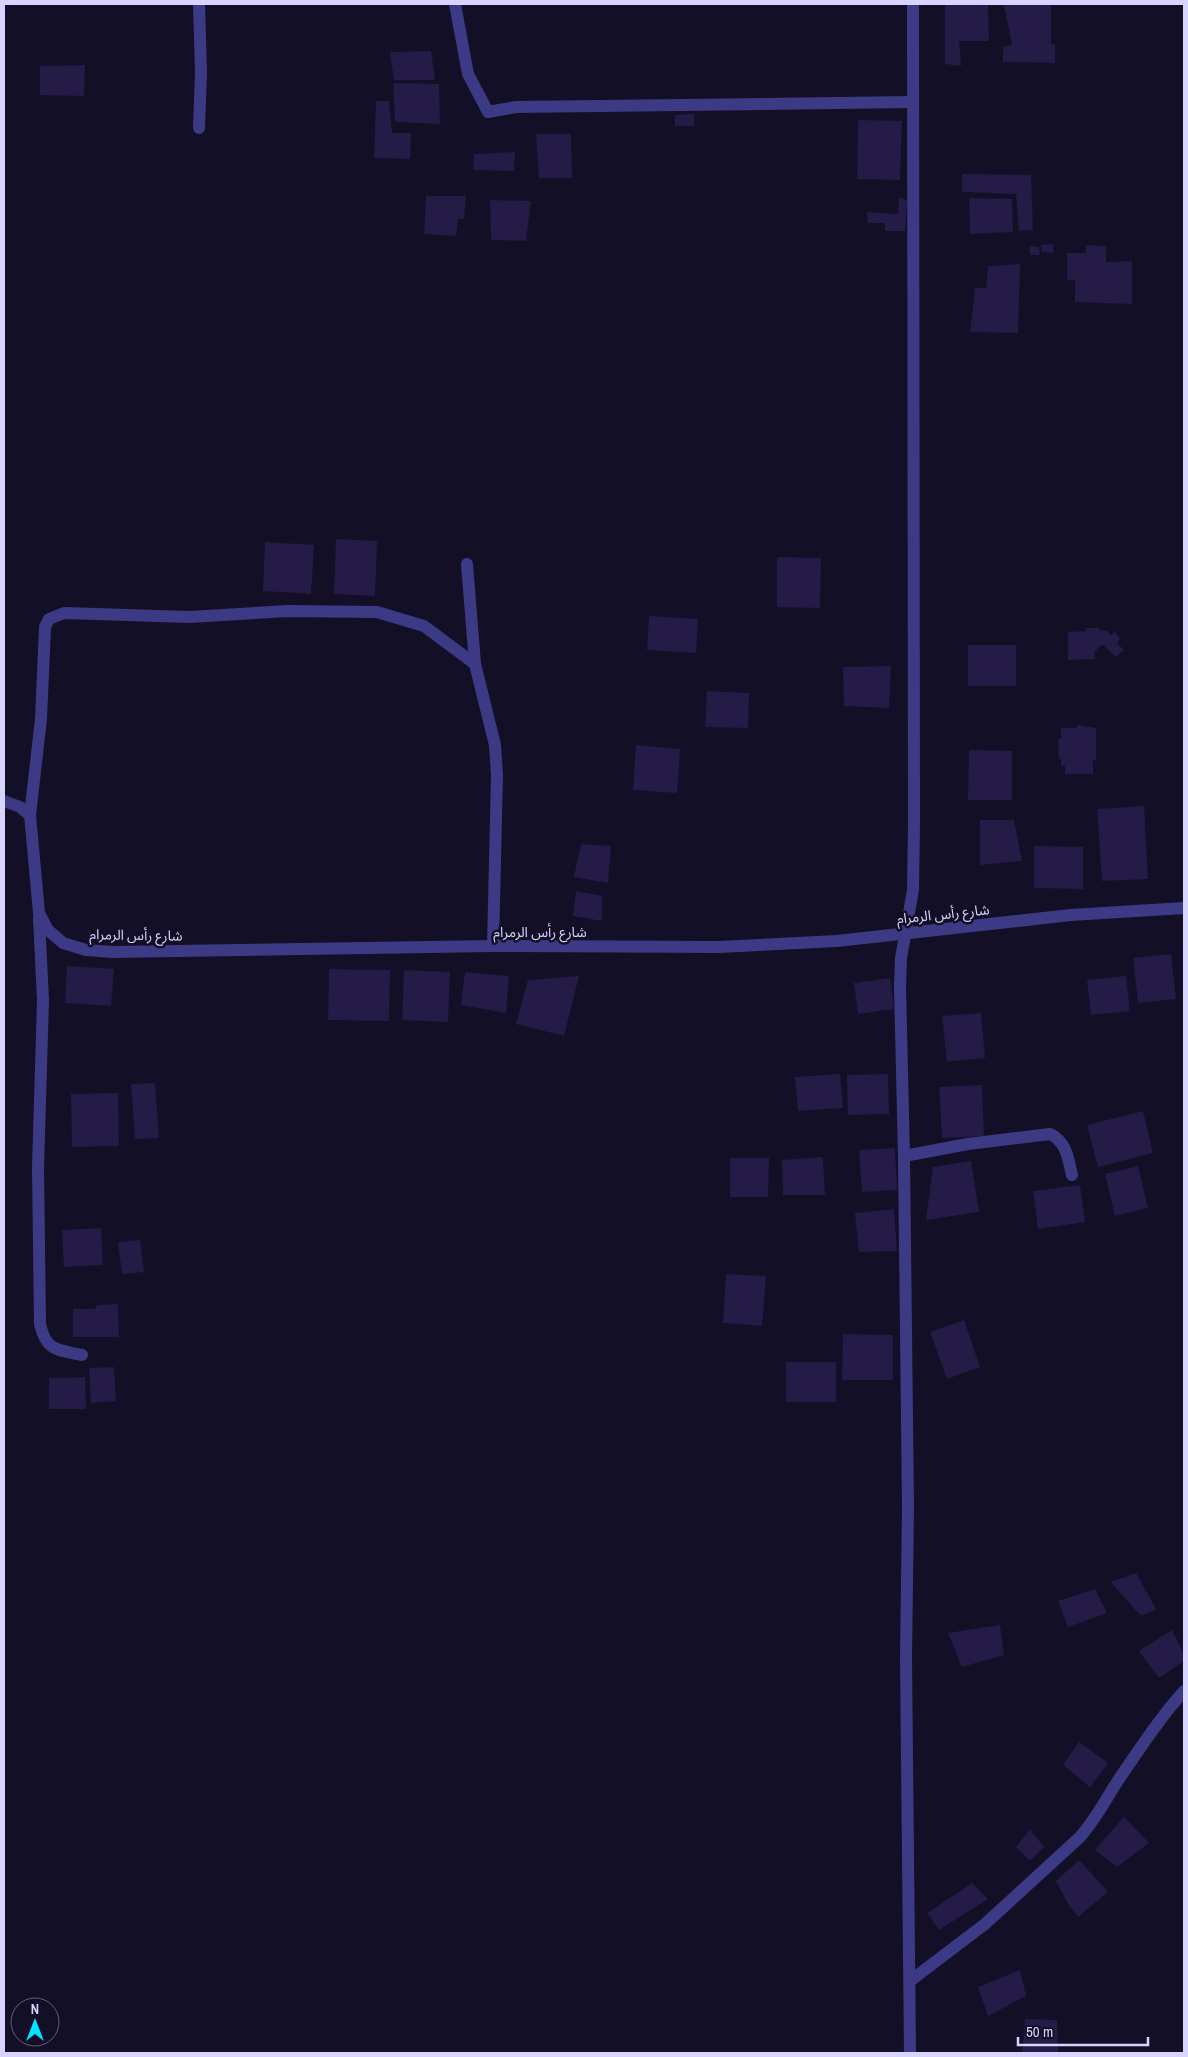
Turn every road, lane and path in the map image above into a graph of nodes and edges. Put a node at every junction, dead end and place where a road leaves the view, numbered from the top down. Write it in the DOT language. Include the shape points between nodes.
graph roads {
  1 [pos="199,4"];
  2 [pos="455,4"];
  3 [pos="913,4"];
  4 [pos="913,102"];
  5 [pos="200,128"];
  6 [pos="467,564"];
  7 [pos="475,664"];
  8 [pos="4,801"];
  9 [pos="30,816"];
  10 [pos="1184,908"];
  11 [pos="39,913"];
  12 [pos="905,933"];
  13 [pos="493,946"];
  14 [pos="904,1156"];
  15 [pos="1072,1175"];
  16 [pos="82,1354"];
  17 [pos="1184,1691"];
  18 [pos="910,1981"];
  19 [pos="910,2053"];
  1 -- 5 [label="street"];
  2 -- 4 [label="street" via="468,74 488,112 526,107"];
  3 -- 4 [label="street"];
  4 -- 12 [label="street" via="914,823 912,890"];
  6 -- 7 [label="street"];
  7 -- 9 [label="street, شارع رأس الرمرام" via="424,626 377,612 190,617 64,613 49,619 44,627 41,719"];
  7 -- 13 [label="street" via="495,745 497,776"];
  8 -- 9 [label="street" via="20,807"];
  9 -- 11 [label="street, شارع رأس الرمرام"];
  10 -- 12 [label="street, شارع رأس الرمرام" via="1071,915"];
  11 -- 13 [label="street, شارع رأس الرمرام" via="48,930 62,943 86,950 113,952"];
  11 -- 16 [label="street" via="43,1000 38,1168 40,1324 43,1339 50,1346"];
  12 -- 13 [label="street, شارع رأس الرمرام" via="837,941 719,947"];
  12 -- 14 [label="street" via="900,987"];
  14 -- 15 [label="street" via="1050,1134 1064,1144"];
  14 -- 18 [label="street"];
  17 -- 18 [label="street" via="1166,1711 1094,1822 1080,1837 985,1924"];
  18 -- 19 [label="street"];
}
